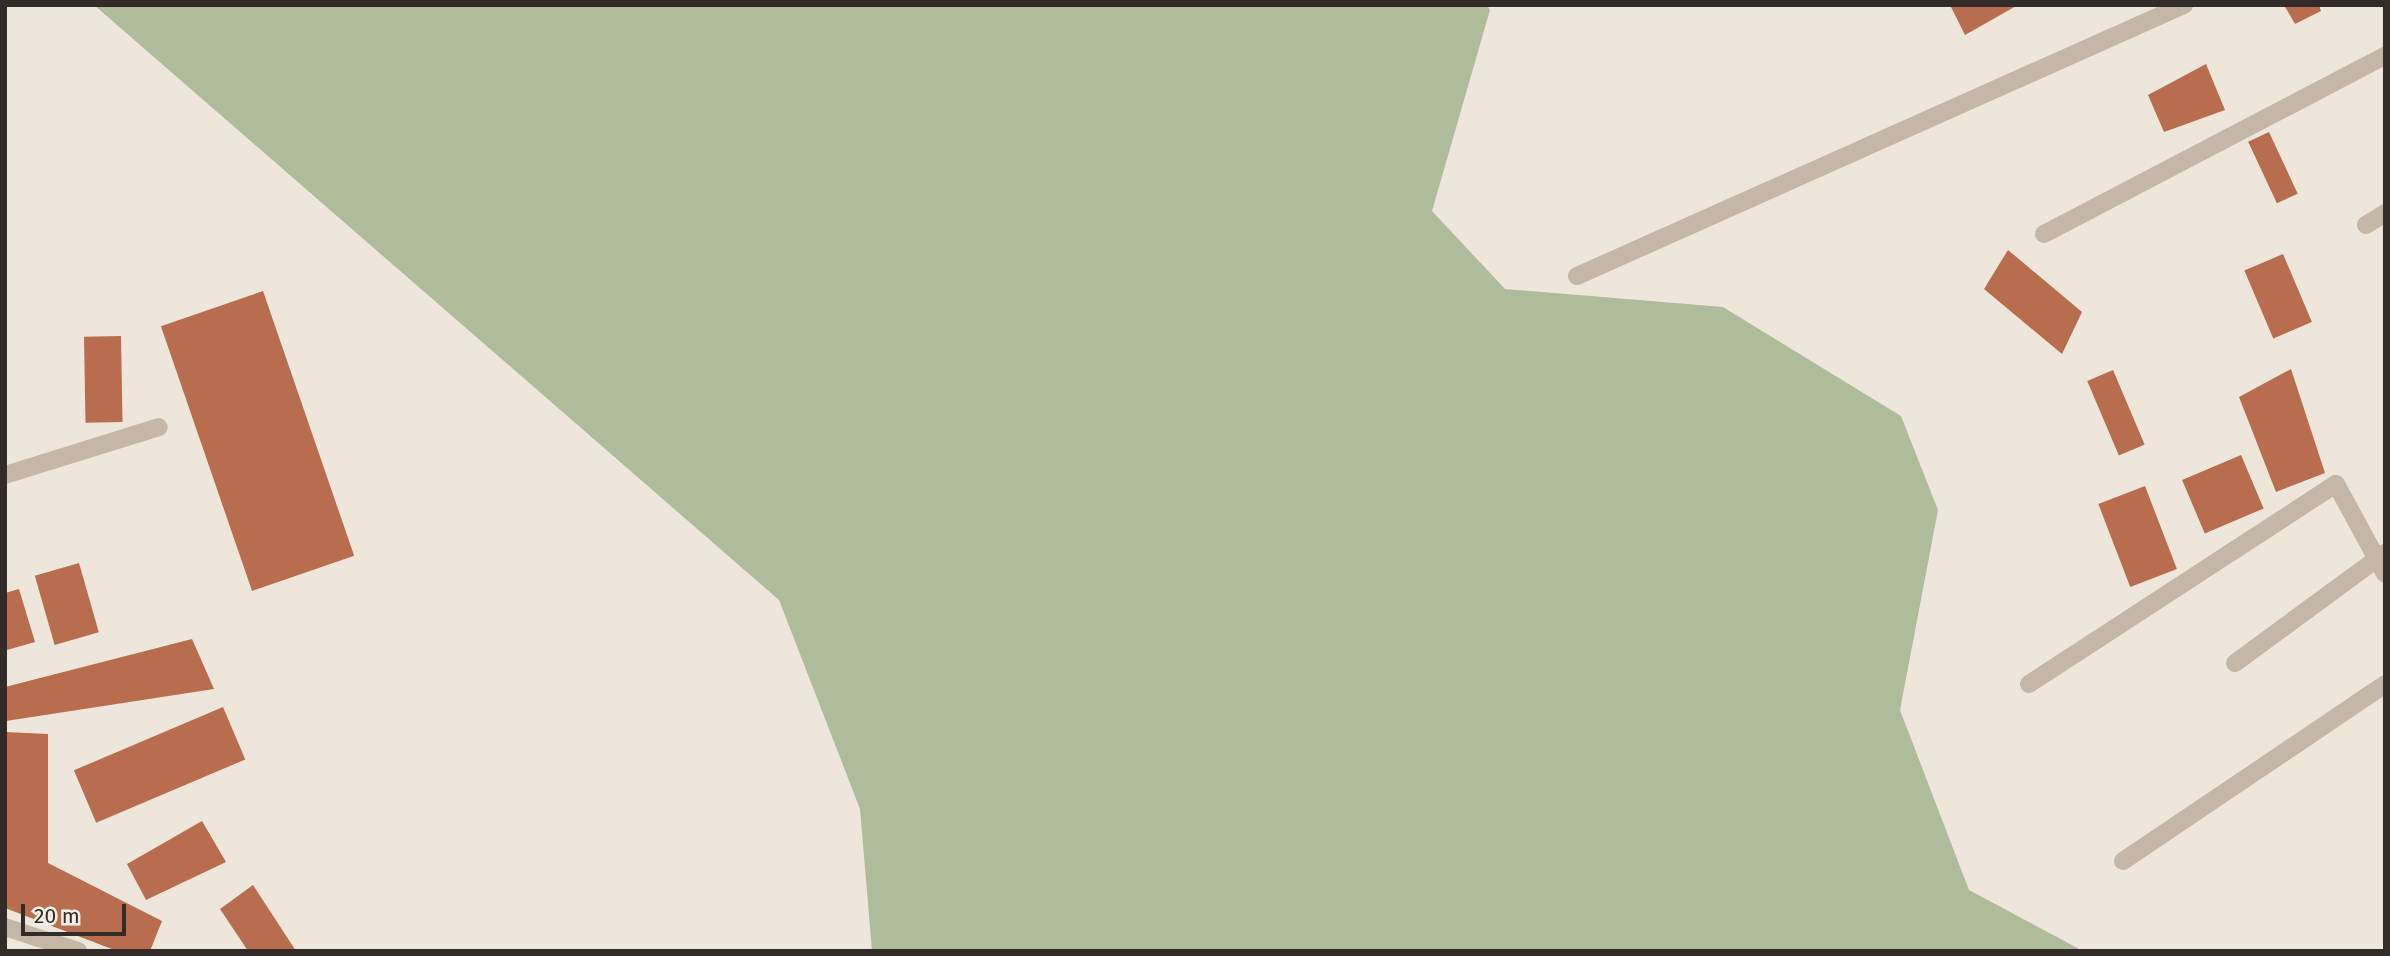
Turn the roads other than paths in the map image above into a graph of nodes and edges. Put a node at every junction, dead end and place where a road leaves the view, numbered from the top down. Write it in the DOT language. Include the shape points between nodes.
graph roads {
  1 [pos="2184,5"];
  2 [pos="2385,55"];
  3 [pos="2385,212"];
  4 [pos="2366,225"];
  5 [pos="2044,234"];
  6 [pos="1577,276"];
  7 [pos="159,428"];
  8 [pos="5,475"];
  9 [pos="2382,562"];
  10 [pos="2235,663"];
  11 [pos="2029,684"];
  12 [pos="2385,684"];
  13 [pos="2123,861"];
  14 [pos="5,927"];
  15 [pos="78,951"];
  1 -- 6 [label="street"];
  2 -- 5 [label="street"];
  3 -- 4 [label="street"];
  7 -- 8 [label="street"];
  9 -- 10 [label="street"];
  9 -- 11 [label="street" via="2336,484"];
  12 -- 13 [label="street"];
  14 -- 15 [label="street"];
}
